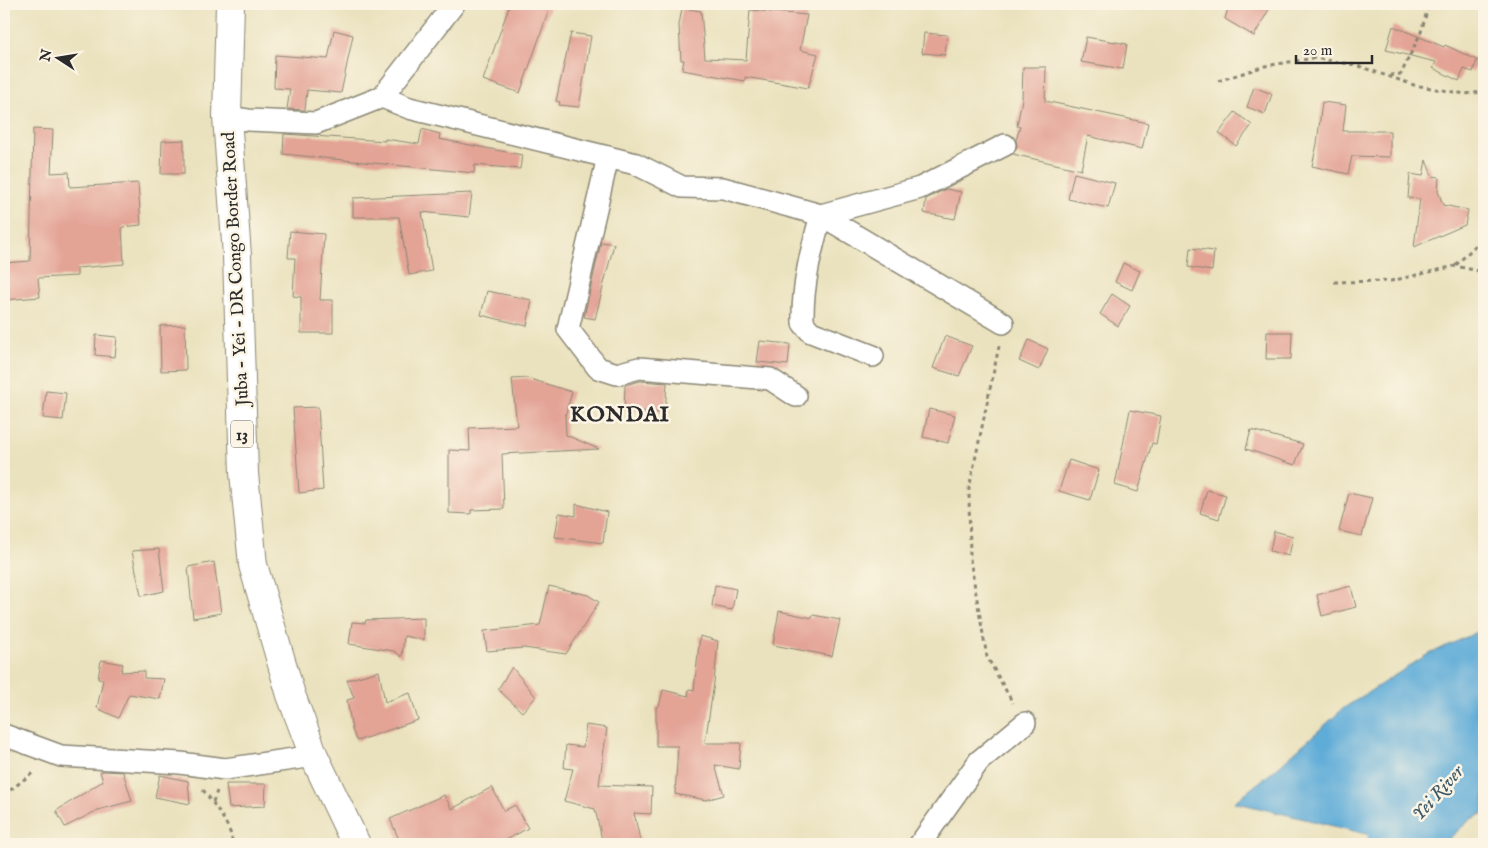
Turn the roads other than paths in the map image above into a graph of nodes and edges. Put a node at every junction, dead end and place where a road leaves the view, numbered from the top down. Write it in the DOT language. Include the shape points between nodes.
graph roads {
  1 [pos="230,4"];
  2 [pos="454,4"];
  3 [pos="382,98"];
  4 [pos="227,117"];
  5 [pos="1005,145"];
  6 [pos="608,157"];
  7 [pos="821,215"];
  8 [pos="1003,323"];
  9 [pos="873,356"];
  10 [pos="796,396"];
  11 [pos="1025,723"];
  12 [pos="4,734"];
  13 [pos="314,756"];
  14 [pos="356,844"];
  15 [pos="920,844"];
  1 -- 4 [label="main road, Juba - Yei - DR Congo Border Road / 13"];
  2 -- 3 [label="street"];
  3 -- 4 [label="street" via="316,123"];
  3 -- 6 [label="street" via="409,108"];
  4 -- 13 [label="main road, Juba - Yei - DR Congo Border Road / 13" via="237,256 244,473 253,565 291,695"];
  5 -- 7 [label="street" via="920,188"];
  6 -- 7 [label="street" via="636,164 682,187 723,188"];
  6 -- 10 [label="street" via="568,329 598,368 617,374 639,368 770,379"];
  7 -- 8 [label="street"];
  7 -- 9 [label="street" via="809,256 802,305 803,323 811,332"];
  11 -- 15 [label="street" via="979,761"];
  12 -- 13 [label="street" via="61,756 225,769"];
  13 -- 14 [label="main road, Juba - Yei - DR Congo Border Road / 13"];
}
